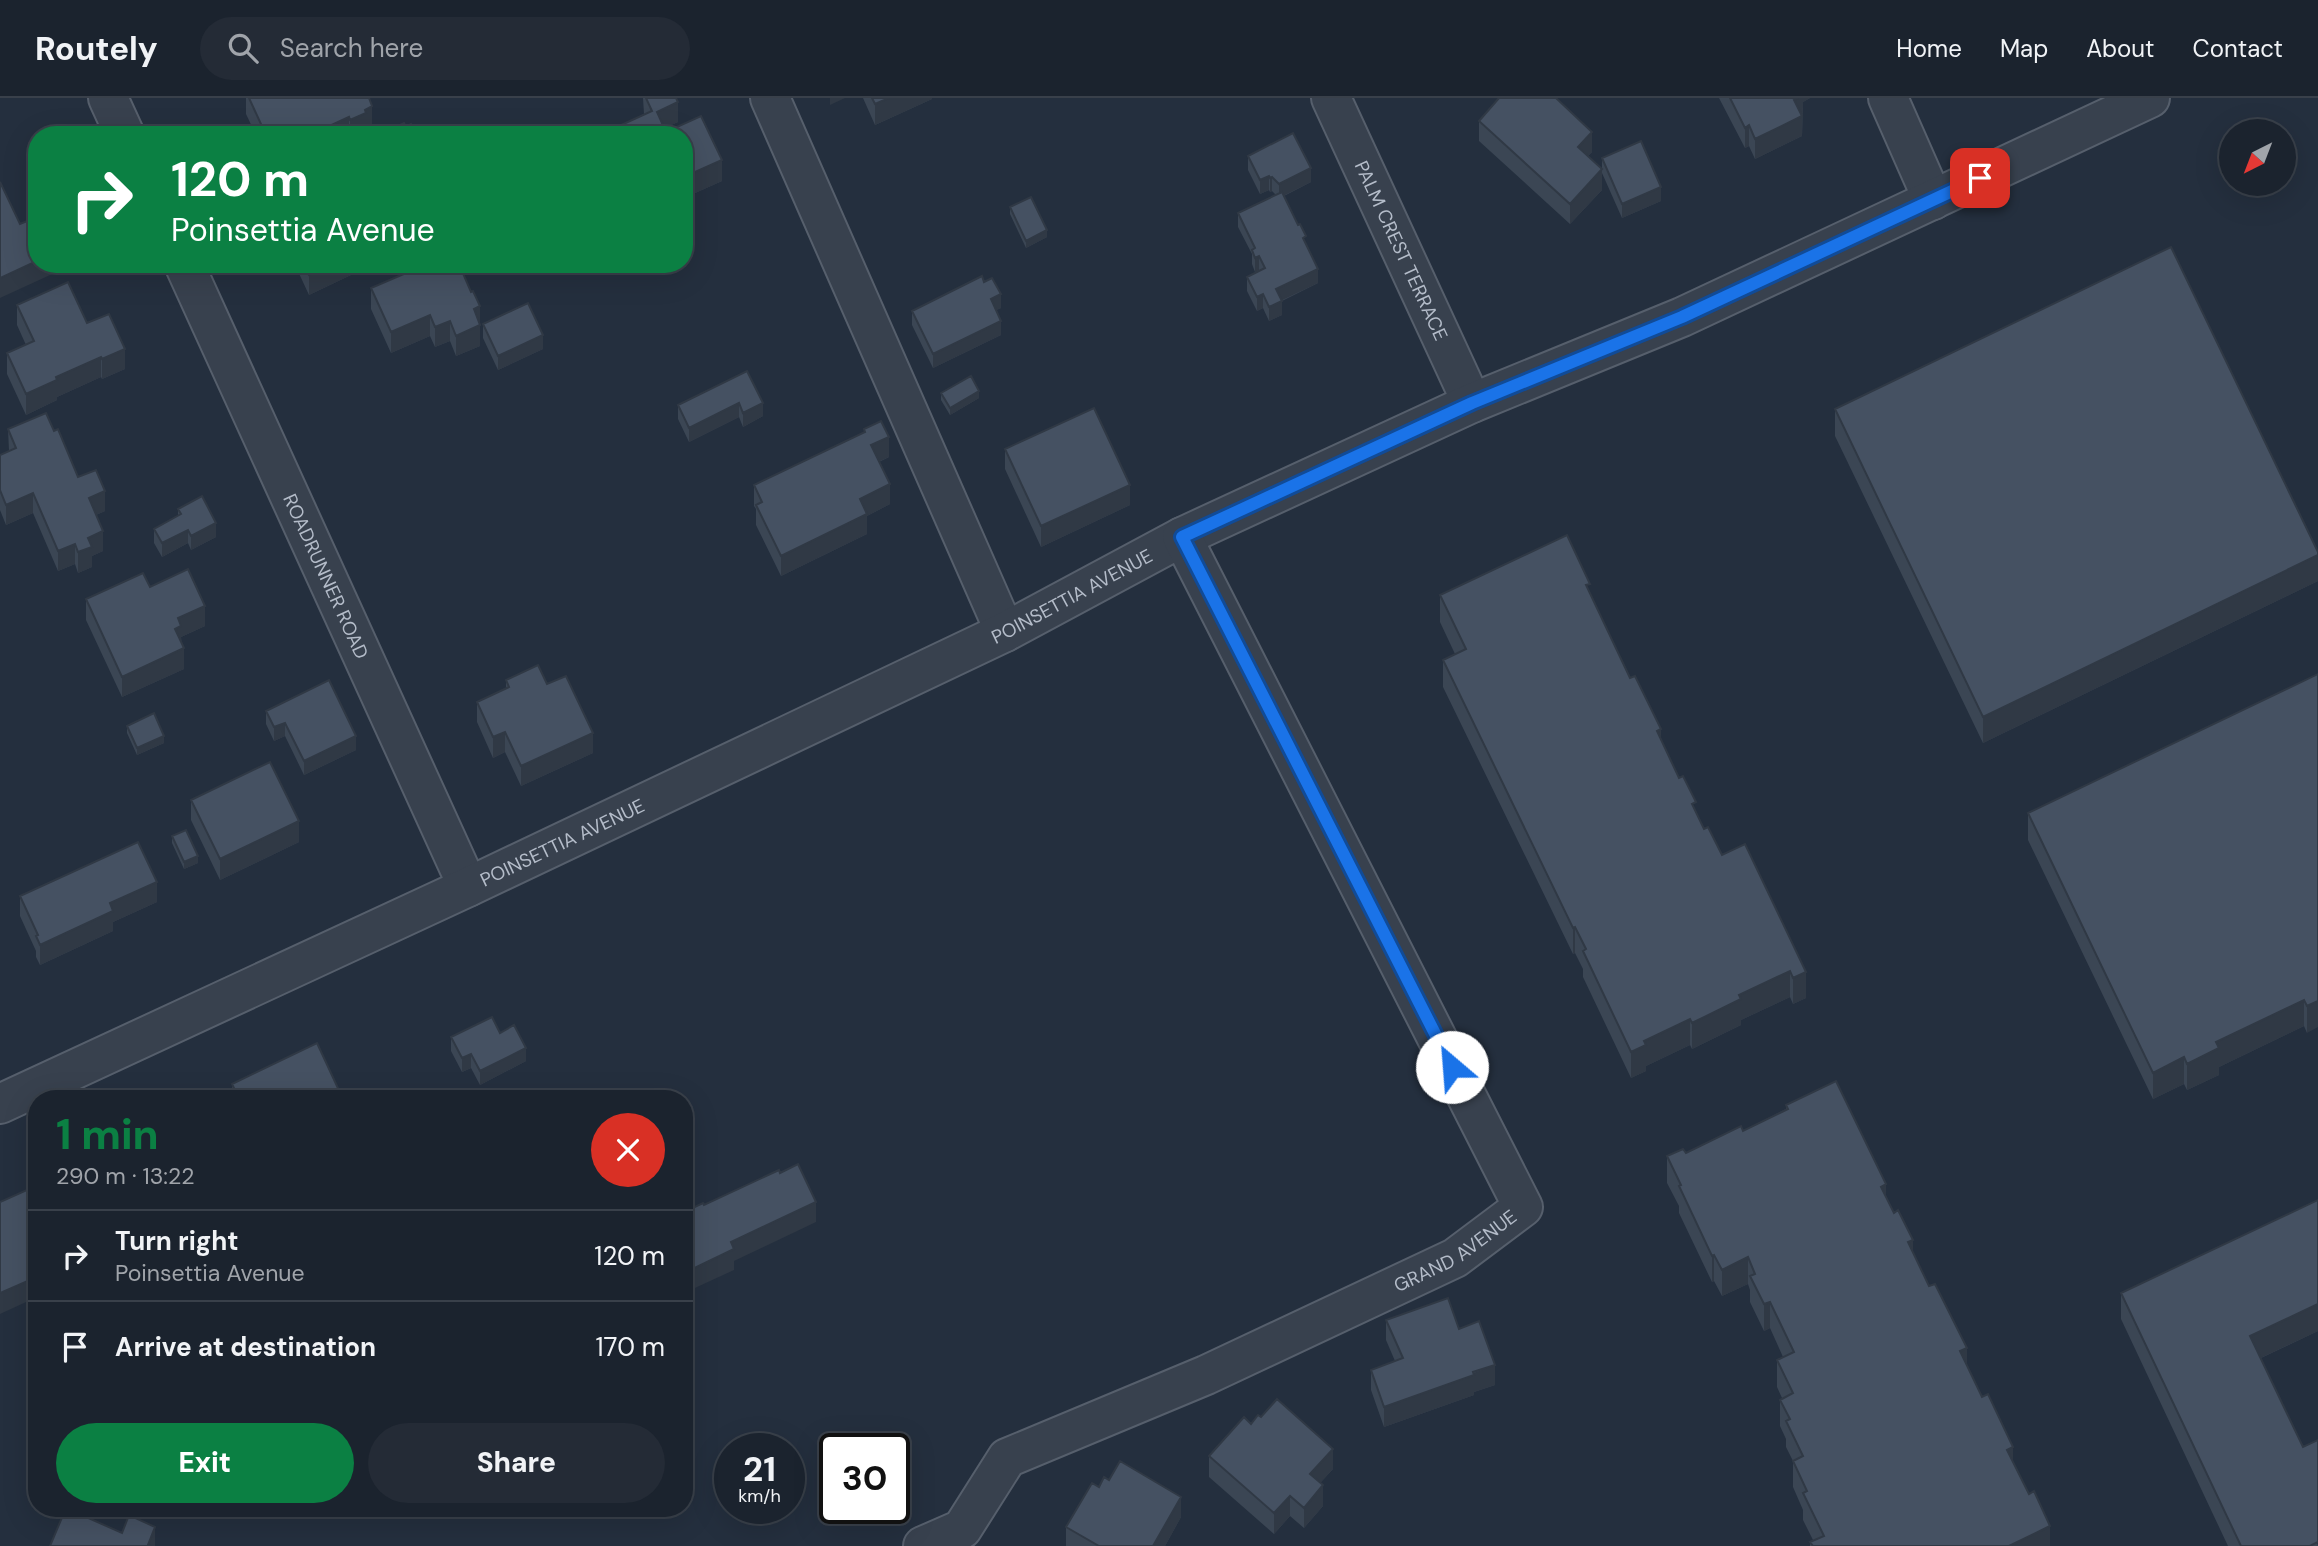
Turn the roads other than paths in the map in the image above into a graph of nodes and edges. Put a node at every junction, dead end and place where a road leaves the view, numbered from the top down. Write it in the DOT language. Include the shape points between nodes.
graph roads {
  1 [pos="108,98"];
  2 [pos="770,98"];
  3 [pos="1331,98"];
  4 [pos="1888,98"];
  5 [pos="2150,98"];
  6 [pos="121,126"];
  7 [pos="1933,200"];
  8 [pos="188,273"];
  9 [pos="1472,403"];
  10 [pos="1182,537"];
  11 [pos="1005,632"];
  12 [pos="468,887"];
  13 [pos="30,1090"];
  14 [pos="28,1091"];
  15 [pos="0,1104"];
  16 [pos="923,1546"];
  1 -- 6 [label="street"];
  2 -- 11 [label="street"];
  3 -- 9 [label="street, PALM CREST TERRACE"];
  4 -- 7 [label="street"];
  5 -- 7 [label="street, POINSETTIA AVENUE"];
  7 -- 9 [label="street, POINSETTIA AVENUE" via="1682,317"];
  8 -- 12 [label="street, ROADRUNNER ROAD"];
  9 -- 10 [label="street, POINSETTIA AVENUE"];
  10 -- 11 [label="street, POINSETTIA AVENUE"];
  10 -- 16 [label="street, GRAND AVENUE" via="1523,1207 1455,1258 1206,1375 1007,1458 962,1529"];
  11 -- 12 [label="street, POINSETTIA AVENUE"];
  12 -- 13 [label="street, POINSETTIA AVENUE"];
  14 -- 15 [label="street, POINSETTIA AVENUE"];
}
